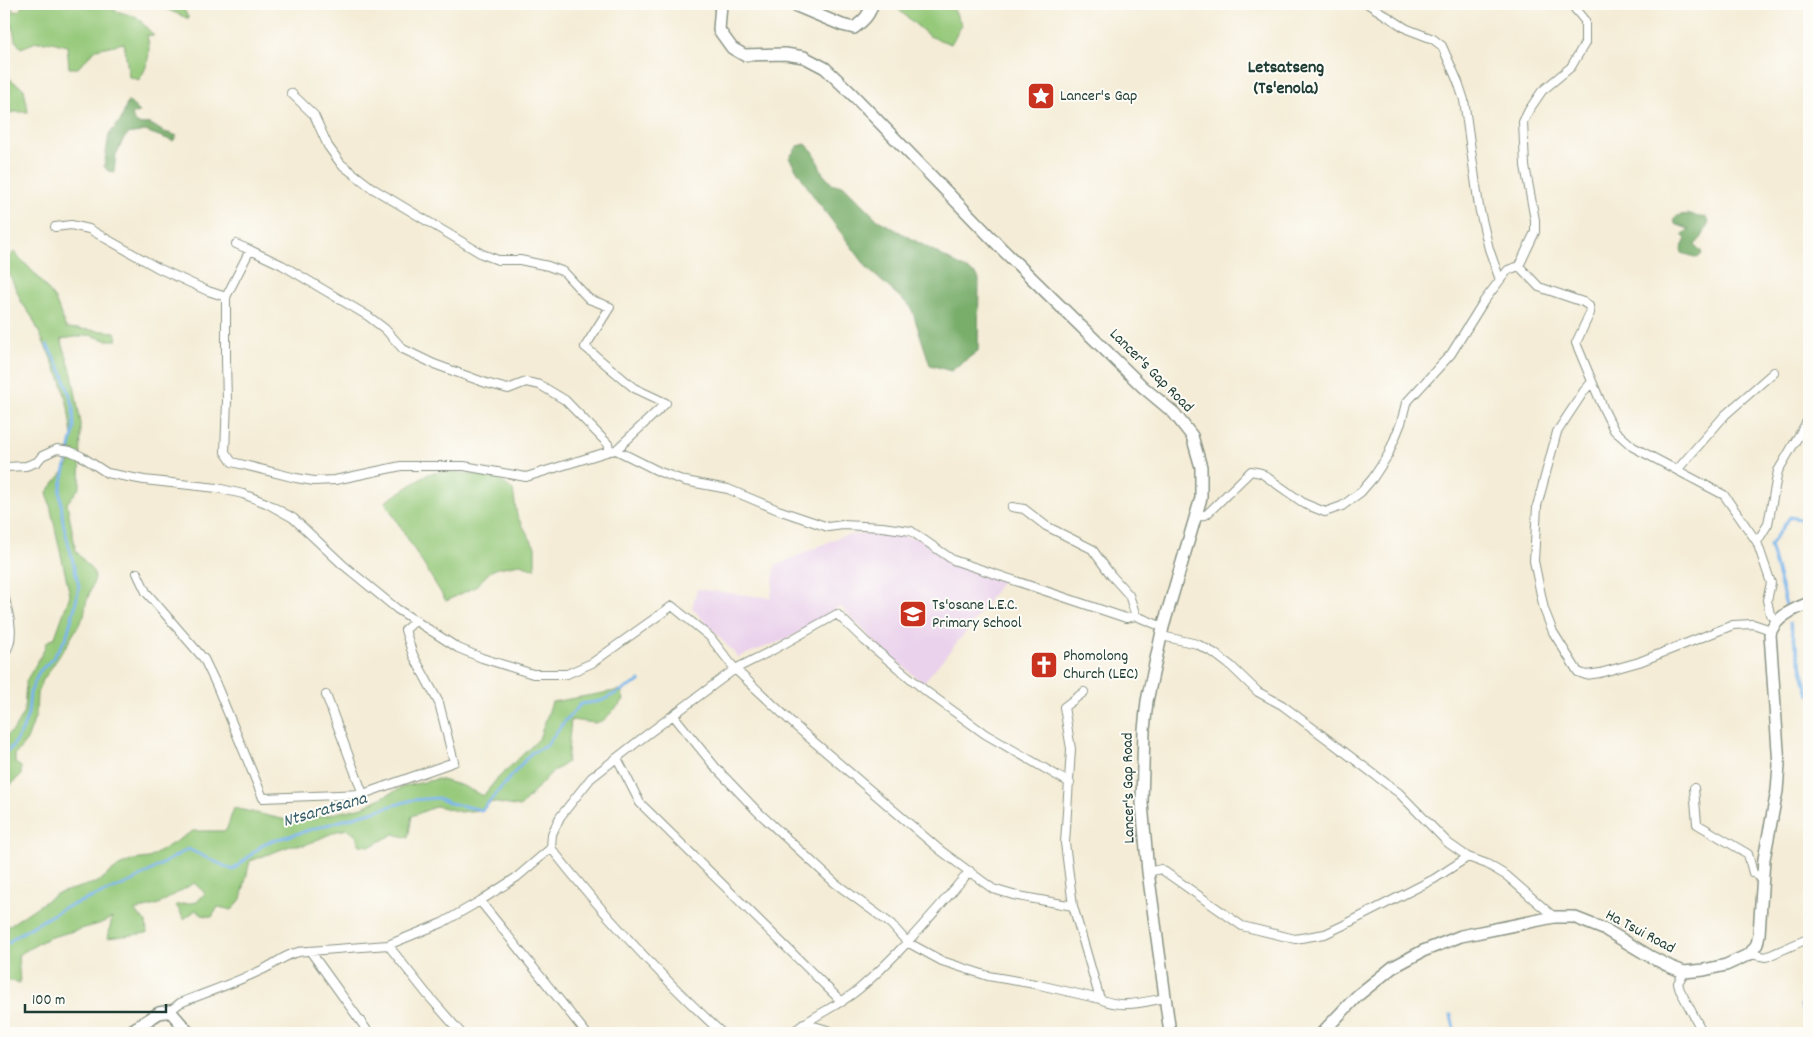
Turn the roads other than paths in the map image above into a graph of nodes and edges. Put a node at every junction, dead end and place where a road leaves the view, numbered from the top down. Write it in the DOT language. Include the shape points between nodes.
graph roads {
  1 [pos="721,4"];
  2 [pos="792,4"];
  3 [pos="872,4"];
  4 [pos="1368,4"];
  5 [pos="1571,4"];
  6 [pos="291,93"];
  7 [pos="55,227"];
  8 [pos="236,244"];
  9 [pos="250,250"];
  10 [pos="1519,266"];
  11 [pos="1500,280"];
  12 [pos="226,297"];
  13 [pos="1774,372"];
  14 [pos="1592,382"];
  15 [pos="1809,418"];
  16 [pos="613,450"];
  17 [pos="4,469"];
  18 [pos="1677,470"];
  19 [pos="1012,507"];
  20 [pos="1195,518"];
  21 [pos="1757,542"];
  22 [pos="137,573"];
  23 [pos="4,594"];
  24 [pos="1809,603"];
  25 [pos="1136,616"];
  26 [pos="416,620"];
  27 [pos="1774,625"];
  28 [pos="1163,632"];
  29 [pos="4,654"];
  30 [pos="735,669"];
  31 [pos="1084,692"];
  32 [pos="326,695"];
  33 [pos="673,715"];
  34 [pos="617,758"];
  35 [pos="1070,783"];
  36 [pos="1694,788"];
  37 [pos="363,794"];
  38 [pos="551,848"];
  39 [pos="1468,857"];
  40 [pos="970,871"];
  41 [pos="1148,872"];
  42 [pos="1762,878"];
  43 [pos="480,901"];
  44 [pos="1073,906"];
  45 [pos="1554,917"];
  46 [pos="1809,940"];
  47 [pos="907,942"];
  48 [pos="388,945"];
  49 [pos="310,951"];
  50 [pos="1750,954"];
  51 [pos="1684,972"];
  52 [pos="1165,998"];
  53 [pos="1100,999"];
  54 [pos="842,1002"];
  55 [pos="170,1011"];
  56 [pos="804,1023"];
  57 [pos="128,1033"];
  58 [pos="189,1033"];
  59 [pos="369,1033"];
  60 [pos="461,1033"];
  61 [pos="586,1033"];
  62 [pos="722,1033"];
  63 [pos="792,1033"];
  64 [pos="837,1033"];
  65 [pos="1170,1033"];
  66 [pos="1322,1033"];
  67 [pos="1703,1033"];
  1 -- 20 [label="main road, Lancer's Gap Road" via="719,30 732,48 744,55 785,54 804,58 825,68 998,245 1143,387 1174,413 1192,436 1201,467 1201,498"];
  2 -- 3 [label="main road" via="854,28 864,20"];
  4 -- 11 [label="street" via="1442,46 1464,100 1479,207"];
  5 -- 10 [label="street" via="1585,21 1585,42 1571,67 1542,91 1523,122 1524,166 1535,232"];
  6 -- 16 [label="street" via="314,115 334,156 372,188 482,254 564,272 589,299 610,307 585,348 634,388 666,402"];
  7 -- 12 [label="street" via="71,225 89,229 158,268"];
  8 -- 9 [label="street"];
  9 -- 12 [label="street"];
  9 -- 16 [label="street" via="282,265 368,316 404,350 419,357 486,383 508,388 526,382 540,385 566,400"];
  10 -- 11 [label="street" via="1508,270"];
  10 -- 14 [label="street" via="1539,286 1589,306 1590,313 1576,343"];
  11 -- 20 [label="street" via="1450,354 1406,404 1388,455 1361,492 1342,506 1325,512 1305,504 1261,473 1251,472 1207,514"];
  12 -- 16 [label="street" via="225,452 232,462 314,481 335,480 401,466 464,466 526,477"];
  13 -- 18 [label="street" via="1725,415"];
  14 -- 18 [label="street" via="1614,430 1633,447"];
  14 -- 27 [label="street" via="1558,432 1538,506 1534,561 1544,609 1553,632 1578,672 1586,675 1600,673 1639,662 1733,625"];
  15 -- 21 [label="street" via="1778,471 1768,524"];
  16 -- 25 [label="street" via="677,478 728,489 828,527 843,525 911,531 953,560 1126,618"];
  17 -- 26 [label="street" via="37,462 57,449 81,456 107,472 243,494 293,518 366,584"];
  18 -- 21 [label="street" via="1724,494"];
  19 -- 25 [label="street" via="1024,509 1046,526 1092,549 1129,595"];
  20 -- 28 [label="main road, Lancer's Gap Road"];
  21 -- 27 [label="street" via="1771,583 1767,600"];
  22 -- 37 [label="street" via="146,592 204,659 263,798"];
  23 -- 29 [label="street" via="10,638"];
  24 -- 27 [label="main road" via="1796,608"];
  25 -- 28 [label="street"];
  26 -- 30 [label="street" via="458,648 482,658 532,674 567,674 592,663 672,606 710,637"];
  26 -- 37 [label="street" via="405,630 412,655 438,703 454,762"];
  27 -- 42 [label="main road" via="1779,766"];
  28 -- 39 [label="street" via="1214,653 1258,692 1282,705 1399,793 1448,843"];
  28 -- 41 [label="main road, Lancer's Gap Road" via="1144,730 1142,803"];
  30 -- 33 [label="street"];
  30 -- 35 [label="street" via="838,614 865,641 985,734"];
  30 -- 40 [label="street" via="799,729 940,850"];
  31 -- 35 [label="street" via="1064,707 1071,749"];
  32 -- 37 [label="street"];
  33 -- 34 [label="street"];
  33 -- 47 [label="street" via="716,768 757,811 835,883 891,924"];
  34 -- 38 [label="street" via="590,778 560,817 552,834"];
  34 -- 54 [label="street" via="640,803"];
  35 -- 44 [label="street" via="1065,843"];
  36 -- 42 [label="street" via="1697,824 1748,854 1753,873"];
  38 -- 43 [label="street" via="517,877"];
  38 -- 62 [label="street" via="620,931"];
  39 -- 41 [label="street" via="1434,879 1344,925 1325,934 1295,939 1242,926 1161,869"];
  39 -- 45 [label="street" via="1507,876"];
  40 -- 44 [label="street" via="993,889"];
  40 -- 47 [label="street"];
  41 -- 52 [label="main road, Lancer's Gap Road"];
  42 -- 50 [label="main road" via="1759,934"];
  43 -- 48 [label="street" via="442,923"];
  43 -- 61 [label="street"];
  44 -- 53 [label="street"];
  45 -- 51 [label="main road, Ha Tsui Road" via="1573,917 1606,930 1671,968"];
  45 -- 66 [label="main road, Ha Tsui Road" via="1461,936 1423,951 1393,967 1356,996"];
  46 -- 50 [label="street" via="1766,957"];
  47 -- 53 [label="street" via="942,962 988,976"];
  47 -- 54 [label="street"];
  48 -- 49 [label="street"];
  48 -- 60 [label="street"];
  49 -- 55 [label="street" via="281,957 265,968 180,1003"];
  49 -- 59 [label="street"];
  50 -- 51 [label="main road, Ha Tsui Road" via="1726,965"];
  51 -- 67 [label="street" via="1678,983 1680,990"];
  52 -- 53 [label="street" via="1125,1005 1110,1004"];
  52 -- 65 [label="main road, Lancer's Gap Road"];
  54 -- 56 [label="street"];
  55 -- 57 [label="main road" via="159,1013"];
  55 -- 58 [label="main road"];
  56 -- 63 [label="street"];
  56 -- 64 [label="street"];
}
